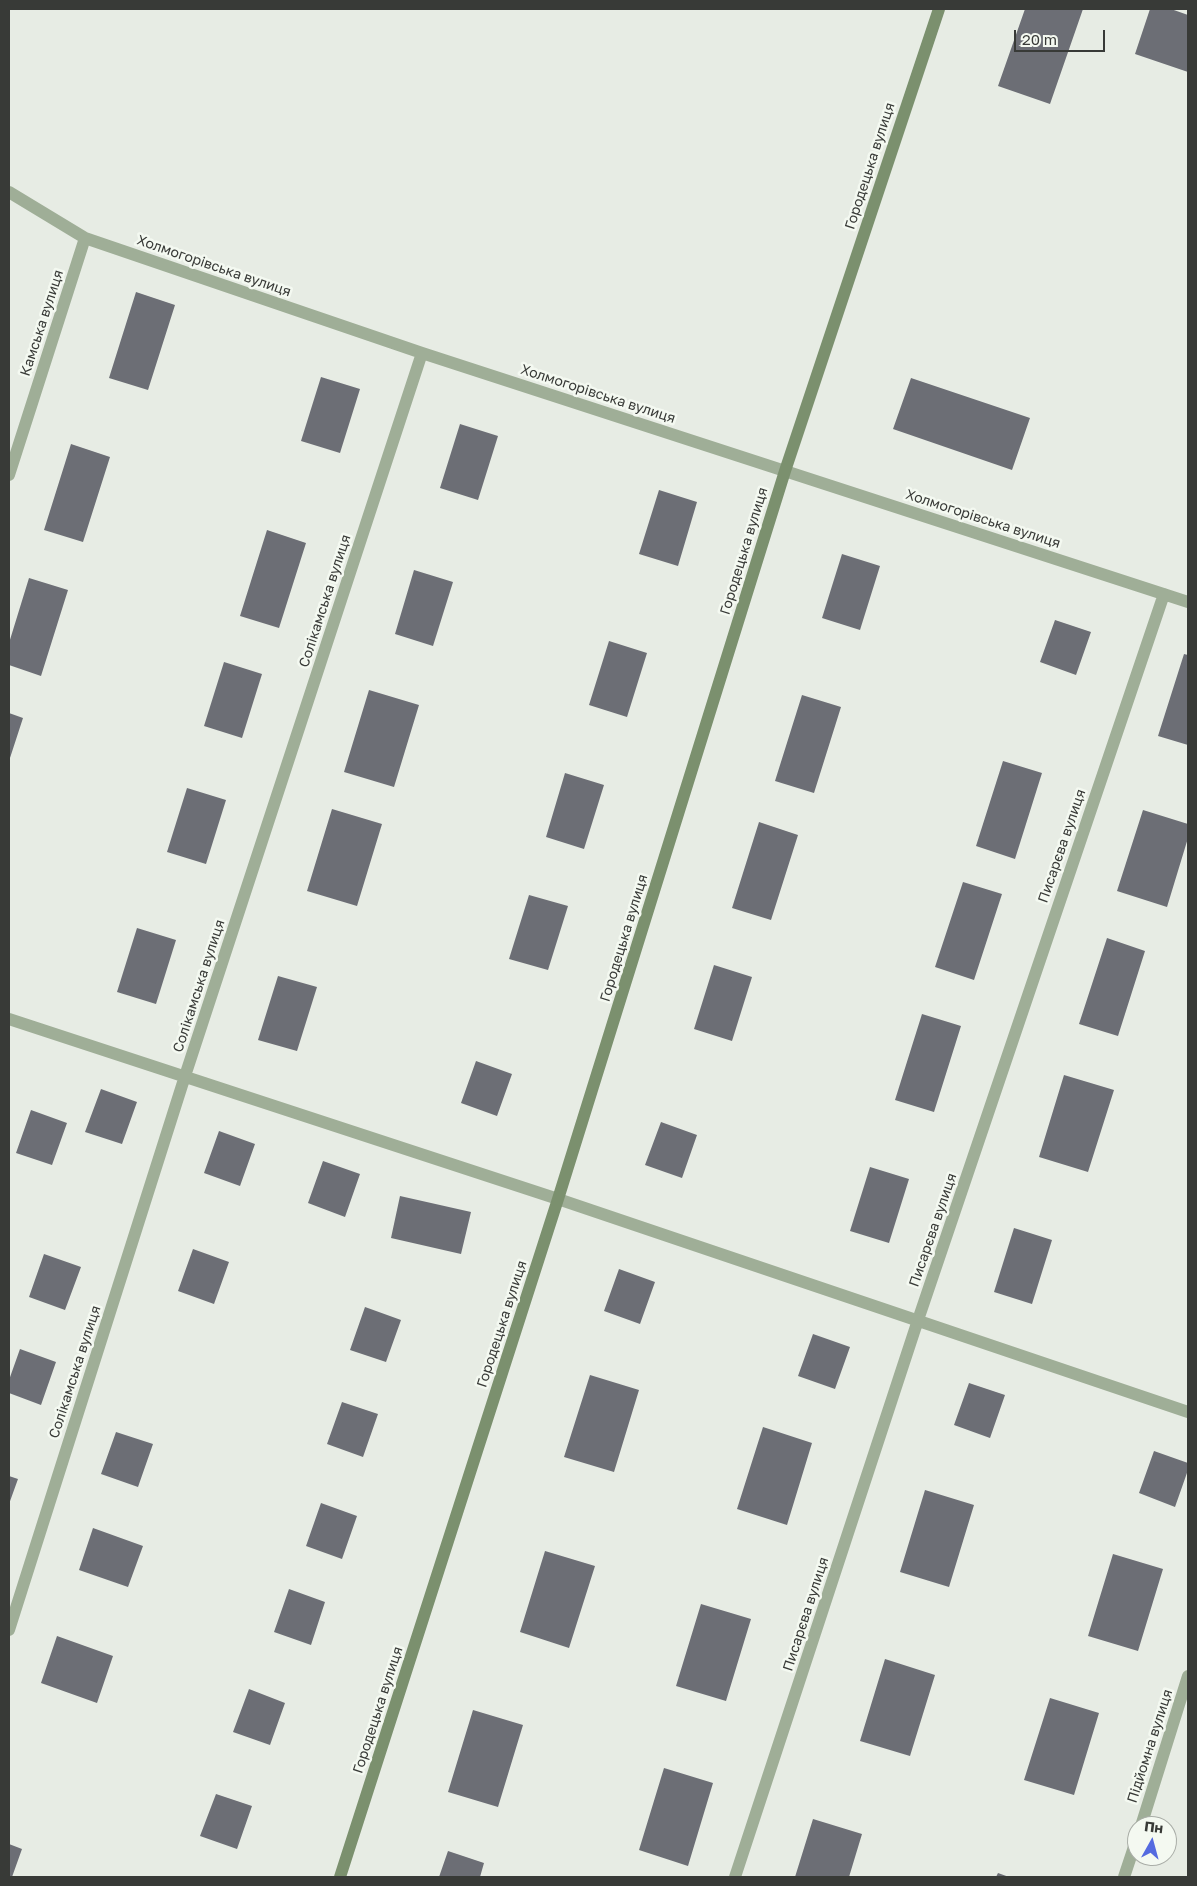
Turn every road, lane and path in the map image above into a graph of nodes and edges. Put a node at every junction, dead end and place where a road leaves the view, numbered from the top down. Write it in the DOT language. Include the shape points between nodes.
graph roads {
  1 [pos="939,9"];
  2 [pos="9,192"];
  3 [pos="85,238"];
  4 [pos="422,353"];
  5 [pos="785,471"];
  6 [pos="9,475"];
  7 [pos="1164,594"];
  8 [pos="1188,602"];
  9 [pos="9,1019"];
  10 [pos="185,1076"];
  11 [pos="558,1199"];
  12 [pos="918,1320"];
  13 [pos="1188,1412"];
  14 [pos="9,1630"];
  15 [pos="1188,1676"];
  16 [pos="1144,1816"];
  17 [pos="340,1877"];
  18 [pos="735,1877"];
  1 -- 5 [label="main road, Городецька вулиця"];
  2 -- 3 [label="street, Холмогорівська вулиця"];
  3 -- 4 [label="street, Холмогорівська вулиця"];
  3 -- 6 [label="street, Камська вулиця"];
  4 -- 5 [label="street, Холмогорівська вулиця"];
  4 -- 10 [label="street, Солікамська вулиця"];
  5 -- 7 [label="street, Холмогорівська вулиця"];
  5 -- 11 [label="main road, Городецька вулиця"];
  7 -- 8 [label="street, Холмогорівська вулиця"];
  7 -- 12 [label="street, Писарєва вулиця"];
  9 -- 10 [label="street"];
  10 -- 11 [label="street"];
  10 -- 14 [label="street, Солікамська вулиця"];
  11 -- 12 [label="street"];
  11 -- 17 [label="main road, Городецька вулиця"];
  12 -- 13 [label="street"];
  12 -- 18 [label="street, Писарєва вулиця"];
  15 -- 16 [label="street, Підйомна вулиця"];
}
